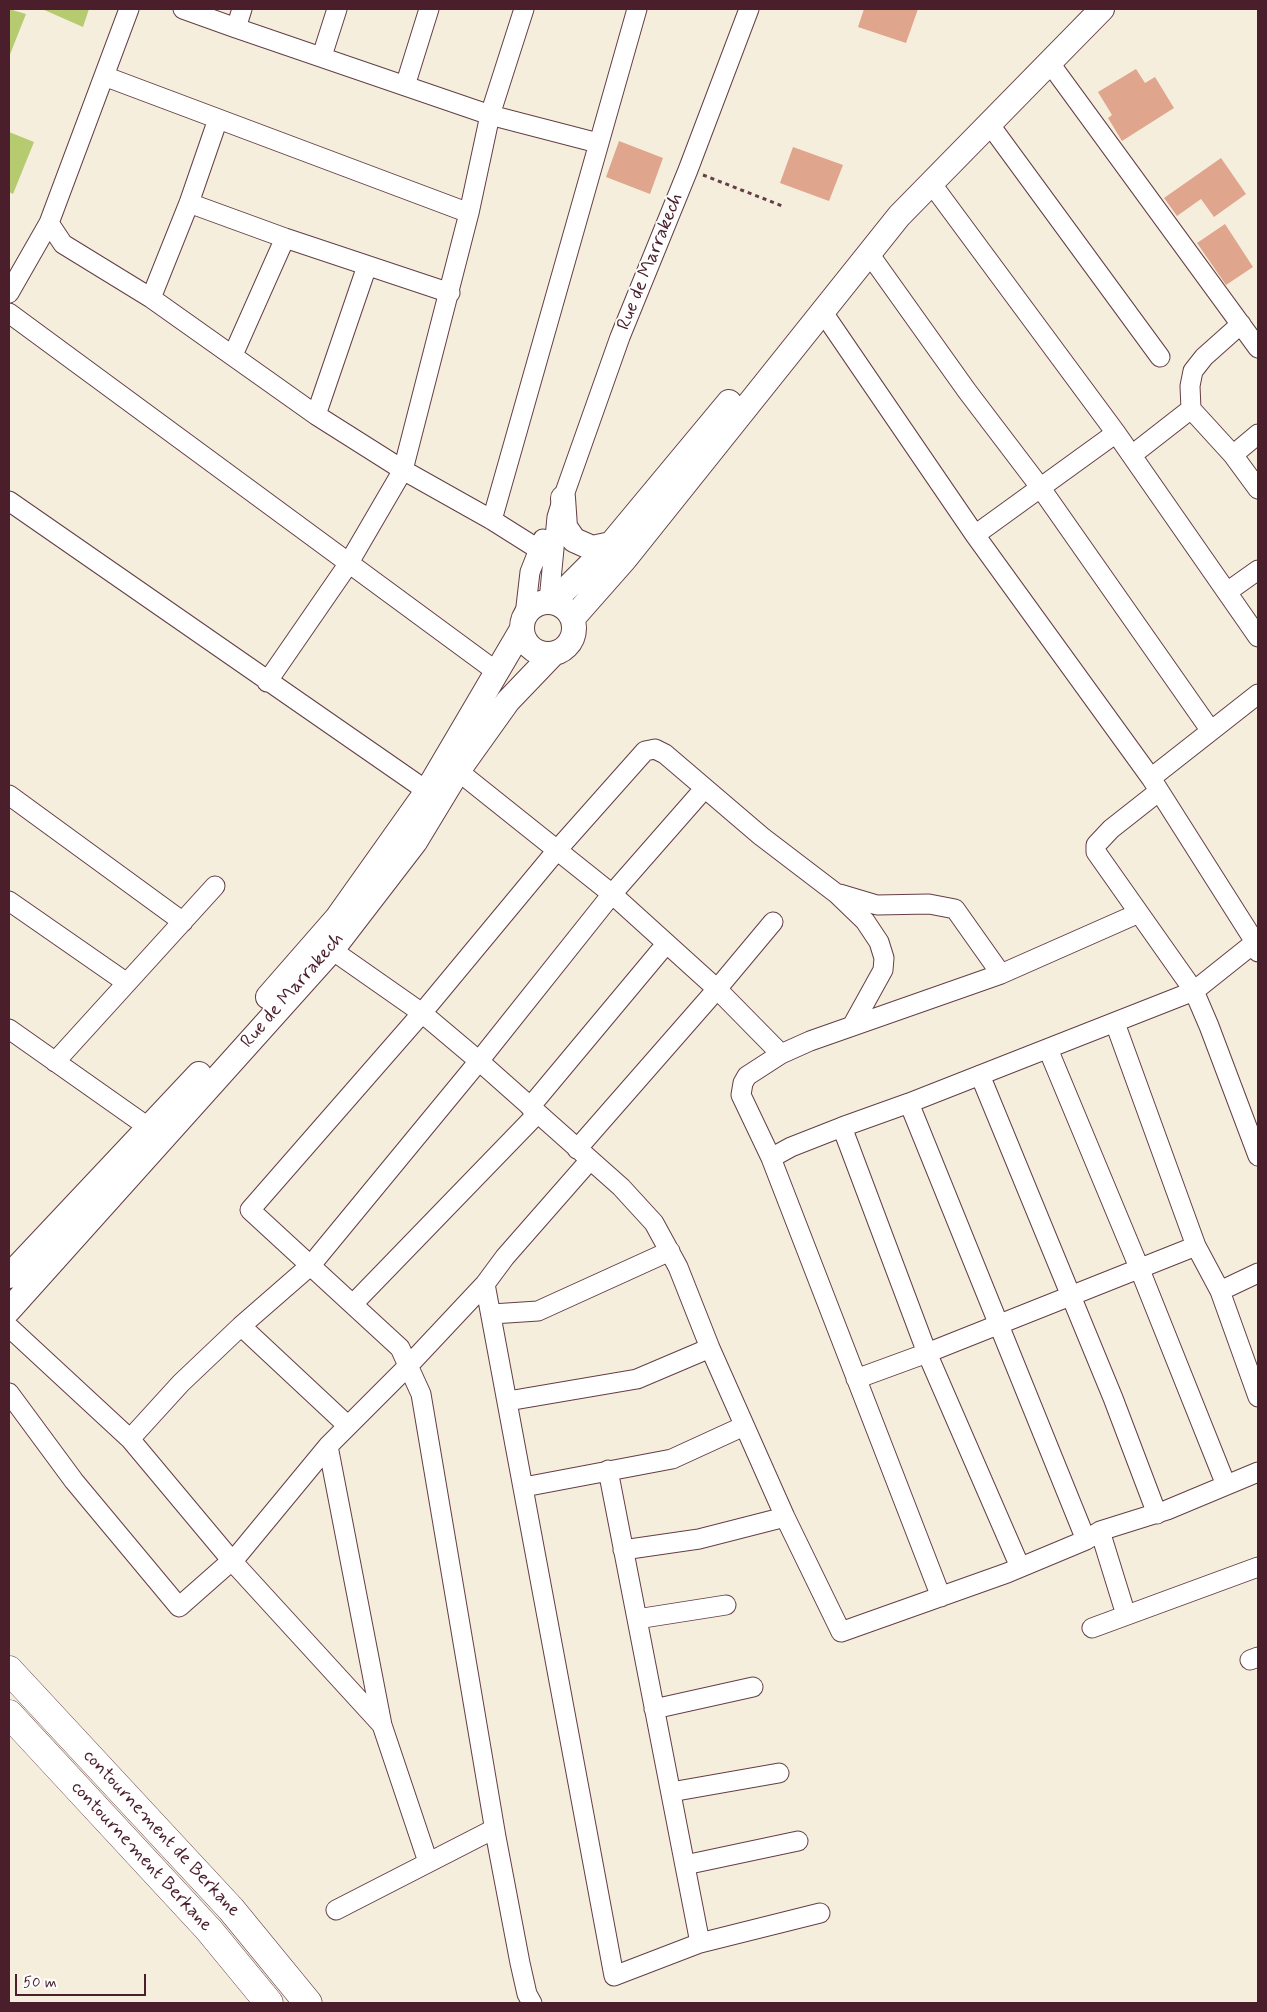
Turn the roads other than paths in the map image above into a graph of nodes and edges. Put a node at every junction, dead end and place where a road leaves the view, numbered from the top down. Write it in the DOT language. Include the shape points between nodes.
graph roads {
  1 [pos="130,9"];
  2 [pos="183,9"];
  3 [pos="242,9"];
  4 [pos="338,9"];
  5 [pos="429,9"];
  6 [pos="524,9"];
  7 [pos="637,9"];
  8 [pos="749,9"];
  9 [pos="1079,9"];
  10 [pos="1102,9"];
  11 [pos="236,28"];
  12 [pos="322,56"];
  13 [pos="1049,62"];
  14 [pos="104,76"];
  15 [pos="405,86"];
  16 [pos="490,115"];
  17 [pos="218,119"];
  18 [pos="990,125"];
  19 [pos="598,144"];
  20 [pos="931,183"];
  21 [pos="189,203"];
  22 [pos="469,213"];
  23 [pos="49,223"];
  24 [pos="284,238"];
  25 [pos="870,255"];
  26 [pos="367,266"];
  27 [pos="9,293"];
  28 [pos="450,293"];
  29 [pos="151,298"];
  30 [pos="822,311"];
  31 [pos="9,313"];
  32 [pos="1240,324"];
  33 [pos="1258,348"];
  34 [pos="233,356"];
  35 [pos="1160,357"];
  36 [pos="1191,409"];
  37 [pos="316,415"];
  38 [pos="1116,433"];
  39 [pos="1258,434"];
  40 [pos="1132,455"];
  41 [pos="1232,455"];
  42 [pos="403,470"];
  43 [pos="1040,487"];
  44 [pos="1258,489"];
  45 [pos="9,501"];
  46 [pos="560,507"];
  47 [pos="492,520"];
  48 [pos="975,535"];
  49 [pos="611,544"];
  50 [pos="538,549"];
  51 [pos="350,562"];
  52 [pos="1258,570"];
  53 [pos="1227,592"];
  54 [pos="551,601"];
  55 [pos="573,618"];
  56 [pos="524,622"];
  57 [pos="1258,636"];
  58 [pos="553,654"];
  59 [pos="497,672"];
  60 [pos="267,682"];
  61 [pos="1258,694"];
  62 [pos="1211,731"];
  63 [pos="458,771"];
  64 [pos="1154,785"];
  65 [pos="704,789"];
  66 [pos="427,791"];
  67 [pos="9,795"];
  68 [pos="558,849"];
  69 [pos="214,886"];
  70 [pos="612,894"];
  71 [pos="837,894"];
  72 [pos="9,901"];
  73 [pos="1139,914"];
  74 [pos="183,922"];
  75 [pos="773,922"];
  76 [pos="666,944"];
  77 [pos="1257,945"];
  78 [pos="332,950"];
  79 [pos="1001,974"];
  80 [pos="127,983"];
  81 [pos="717,989"];
  82 [pos="1194,992"];
  83 [pos="422,1013"];
  84 [pos="1115,1023"];
  85 [pos="852,1026"];
  86 [pos="9,1029"];
  87 [pos="1048,1049"];
  88 [pos="781,1054"];
  89 [pos="479,1061"];
  90 [pos="55,1062"];
  91 [pos="980,1075"];
  92 [pos="909,1103"];
  93 [pos="534,1111"];
  94 [pos="842,1126"];
  95 [pos="148,1127"];
  96 [pos="583,1154"];
  97 [pos="1258,1156"];
  98 [pos="771,1158"];
  99 [pos="1196,1246"];
  100 [pos="670,1251"];
  101 [pos="311,1265"];
  102 [pos="1139,1269"];
  103 [pos="1258,1273"];
  104 [pos="9,1276"];
  105 [pos="485,1284"];
  106 [pos="1220,1291"];
  107 [pos="1071,1296"];
  108 [pos="353,1304"];
  109 [pos="9,1310"];
  110 [pos="492,1314"];
  111 [pos="998,1324"];
  112 [pos="241,1326"];
  113 [pos="9,1327"];
  114 [pos="710,1348"];
  115 [pos="927,1353"];
  116 [pos="409,1365"];
  117 [pos="856,1379"];
  118 [pos="9,1393"];
  119 [pos="1258,1397"];
  120 [pos="508,1402"];
  121 [pos="347,1425"];
  122 [pos="744,1426"];
  123 [pos="130,1439"];
  124 [pos="328,1446"];
  125 [pos="608,1470"];
  126 [pos="1258,1472"];
  127 [pos="1226,1485"];
  128 [pos="524,1487"];
  129 [pos="1157,1514"];
  130 [pos="785,1518"];
  131 [pos="1093,1536"];
  132 [pos="623,1550"];
  133 [pos="232,1561"];
  134 [pos="1020,1567"];
  135 [pos="1258,1567"];
  136 [pos="941,1597"];
  137 [pos="726,1605"];
  138 [pos="1126,1615"];
  139 [pos="637,1619"];
  140 [pos="1092,1628"];
  141 [pos="9,1670"];
  142 [pos="753,1687"];
  143 [pos="654,1709"];
  144 [pos="9,1714"];
  145 [pos="382,1725"];
  146 [pos="779,1773"];
  147 [pos="671,1792"];
  148 [pos="494,1830"];
  149 [pos="798,1841"];
  150 [pos="428,1862"];
  151 [pos="686,1865"];
  152 [pos="336,1910"];
  153 [pos="820,1913"];
  154 [pos="700,1943"];
  155 [pos="269,2003"];
  156 [pos="308,2003"];
  157 [pos="532,2003"];
  1 -- 14 [label="street"];
  2 -- 11 [label="street"];
  3 -- 11 [label="street"];
  4 -- 12 [label="street"];
  5 -- 15 [label="street"];
  6 -- 16 [label="street"];
  7 -- 19 [label="street"];
  8 -- 46 [label="street, Rue de Marrakech" via="620,337"];
  9 -- 49 [label="main road" via="872,228"];
  10 -- 13 [label="main road"];
  11 -- 12 [label="street"];
  12 -- 15 [label="street"];
  13 -- 18 [label="main road"];
  13 -- 32 [label="street"];
  14 -- 17 [label="street"];
  14 -- 23 [label="street"];
  15 -- 16 [label="street"];
  16 -- 19 [label="street"];
  16 -- 22 [label="street"];
  17 -- 21 [label="street"];
  17 -- 22 [label="street"];
  18 -- 20 [label="main road"];
  18 -- 35 [label="street"];
  19 -- 47 [label="street"];
  20 -- 25 [label="main road" via="899,216"];
  20 -- 38 [label="street"];
  21 -- 24 [label="street"];
  21 -- 29 [label="street"];
  22 -- 28 [label="street"];
  23 -- 27 [label="street"];
  23 -- 29 [label="street" via="63,244"];
  24 -- 26 [label="street"];
  24 -- 34 [label="street"];
  25 -- 30 [label="main road"];
  25 -- 43 [label="street"];
  26 -- 28 [label="street"];
  26 -- 37 [label="street"];
  28 -- 42 [label="street"];
  29 -- 34 [label="street"];
  30 -- 48 [label="street"];
  30 -- 55 [label="main road" via="625,559"];
  31 -- 51 [label="street"];
  32 -- 33 [label="street"];
  32 -- 36 [label="street" via="1193,371"];
  34 -- 37 [label="street"];
  36 -- 40 [label="street"];
  36 -- 41 [label="street"];
  37 -- 42 [label="street"];
  38 -- 40 [label="street"];
  38 -- 43 [label="street"];
  39 -- 41 [label="street"];
  40 -- 53 [label="street"];
  41 -- 44 [label="street"];
  42 -- 47 [label="street"];
  42 -- 51 [label="street"];
  43 -- 48 [label="street"];
  43 -- 62 [label="street"];
  45 -- 60 [label="street"];
  46 -- 49 [label="main road" via="565,527 579,544 592,548"];
  46 -- 50 [label="street, Rue de Marrakech"];
  46 -- 54 [label="street, Rue de Marrakech"];
  47 -- 50 [label="street"];
  48 -- 64 [label="street"];
  49 -- 54 [label="main road"];
  50 -- 56 [label="street, Rue de Marrakech" via="530,572"];
  51 -- 59 [label="street"];
  51 -- 60 [label="street"];
  52 -- 53 [label="street"];
  53 -- 57 [label="street"];
  54 -- 55 [label="main road" via="565,607"];
  54 -- 56 [label="main road" via="535,605"];
  55 -- 58 [label="main road" via="572,640 567,647"];
  56 -- 58 [label="main road" via="527,643 546,654"];
  56 -- 59 [label="main road, Rue de Marrakech"];
  58 -- 63 [label="main road, Rue de Marrakech" via="508,701"];
  59 -- 66 [label="main road, Rue de Marrakech"];
  60 -- 66 [label="street"];
  61 -- 62 [label="street"];
  62 -- 64 [label="street"];
  63 -- 68 [label="street"];
  63 -- 78 [label="main road, Rue de Marrakech" via="415,842"];
  64 -- 73 [label="street" via="1096,845 1100,860"];
  64 -- 77 [label="street"];
  65 -- 68 [label="street" via="665,754 655,748 645,751"];
  65 -- 70 [label="street"];
  65 -- 71 [label="street"];
  66 -- 95 [label="main road, Rue de Marrakech" via="337,918 213,1059"];
  67 -- 74 [label="street"];
  68 -- 70 [label="street"];
  68 -- 83 [label="street"];
  69 -- 74 [label="street"];
  70 -- 76 [label="street"];
  70 -- 89 [label="street"];
  71 -- 79 [label="street" via="877,905 929,904 955,909"];
  71 -- 85 [label="street" via="865,921 884,958 882,970"];
  72 -- 80 [label="street"];
  73 -- 79 [label="street"];
  73 -- 82 [label="street"];
  74 -- 80 [label="street"];
  75 -- 81 [label="street"];
  76 -- 81 [label="street"];
  76 -- 93 [label="street"];
  77 -- 82 [label="street"];
  78 -- 83 [label="street"];
  78 -- 109 [label="main road, Rue de Marrakech"];
  79 -- 85 [label="street"];
  80 -- 90 [label="street"];
  81 -- 88 [label="street"];
  81 -- 96 [label="street"];
  82 -- 84 [label="street"];
  82 -- 97 [label="street"];
  83 -- 89 [label="street"];
  83 -- 101 [label="street" via="250,1210"];
  84 -- 87 [label="street"];
  84 -- 99 [label="street"];
  85 -- 88 [label="street"];
  86 -- 90 [label="street"];
  87 -- 91 [label="street"];
  87 -- 102 [label="street"];
  88 -- 98 [label="street" via="747,1076 741,1094"];
  89 -- 93 [label="street"];
  89 -- 101 [label="street"];
  90 -- 95 [label="street"];
  91 -- 92 [label="street"];
  91 -- 107 [label="street"];
  92 -- 94 [label="street"];
  92 -- 111 [label="street"];
  93 -- 96 [label="street"];
  93 -- 108 [label="street"];
  94 -- 98 [label="street"];
  94 -- 115 [label="street"];
  95 -- 104 [label="main road, Rue de Marrakech"];
  96 -- 100 [label="street" via="637,1203 654,1223"];
  96 -- 105 [label="street"];
  98 -- 117 [label="street"];
  99 -- 102 [label="street"];
  99 -- 106 [label="street"];
  100 -- 110 [label="street" via="538,1311"];
  100 -- 114 [label="street"];
  101 -- 108 [label="street"];
  101 -- 112 [label="street"];
  102 -- 107 [label="street"];
  102 -- 127 [label="street"];
  103 -- 106 [label="street"];
  105 -- 110 [label="street"];
  105 -- 116 [label="street"];
  106 -- 119 [label="street"];
  107 -- 111 [label="street"];
  107 -- 129 [label="street"];
  108 -- 116 [label="street" via="400,1348"];
  110 -- 120 [label="street"];
  111 -- 115 [label="street"];
  111 -- 131 [label="street"];
  112 -- 121 [label="street"];
  112 -- 123 [label="street"];
  113 -- 123 [label="street"];
  114 -- 120 [label="street" via="637,1379"];
  114 -- 122 [label="street"];
  115 -- 117 [label="street"];
  115 -- 134 [label="street"];
  116 -- 121 [label="street"];
  116 -- 148 [label="street" via="420,1394"];
  117 -- 136 [label="street"];
  118 -- 133 [label="street" via="74,1480 179,1607"];
  120 -- 128 [label="street"];
  121 -- 124 [label="street"];
  122 -- 125 [label="street" via="672,1459"];
  122 -- 130 [label="street"];
  123 -- 133 [label="street"];
  124 -- 133 [label="street"];
  124 -- 145 [label="street"];
  125 -- 128 [label="street"];
  125 -- 132 [label="street"];
  126 -- 127 [label="street"];
  127 -- 129 [label="street"];
  128 -- 154 [label="street" via="614,1976"];
  129 -- 131 [label="street"];
  130 -- 132 [label="street" via="699,1539"];
  130 -- 136 [label="street" via="841,1632"];
  131 -- 134 [label="street"];
  131 -- 138 [label="street"];
  132 -- 139 [label="street"];
  133 -- 145 [label="street"];
  134 -- 136 [label="street"];
  135 -- 138 [label="street"];
  137 -- 139 [label="street"];
  138 -- 140 [label="street"];
  139 -- 143 [label="street"];
  141 -- 156 [label="highway, contournement de Berkane" via="231,1909"];
  142 -- 143 [label="street"];
  143 -- 147 [label="street"];
  144 -- 155 [label="highway, contournement Berkane" via="209,1930"];
  145 -- 150 [label="street"];
  146 -- 147 [label="street"];
  147 -- 151 [label="street"];
  148 -- 150 [label="street"];
  148 -- 157 [label="street" via="520,1963"];
  149 -- 151 [label="street"];
  150 -- 152 [label="street"];
  151 -- 154 [label="street"];
  153 -- 154 [label="street"];
}
